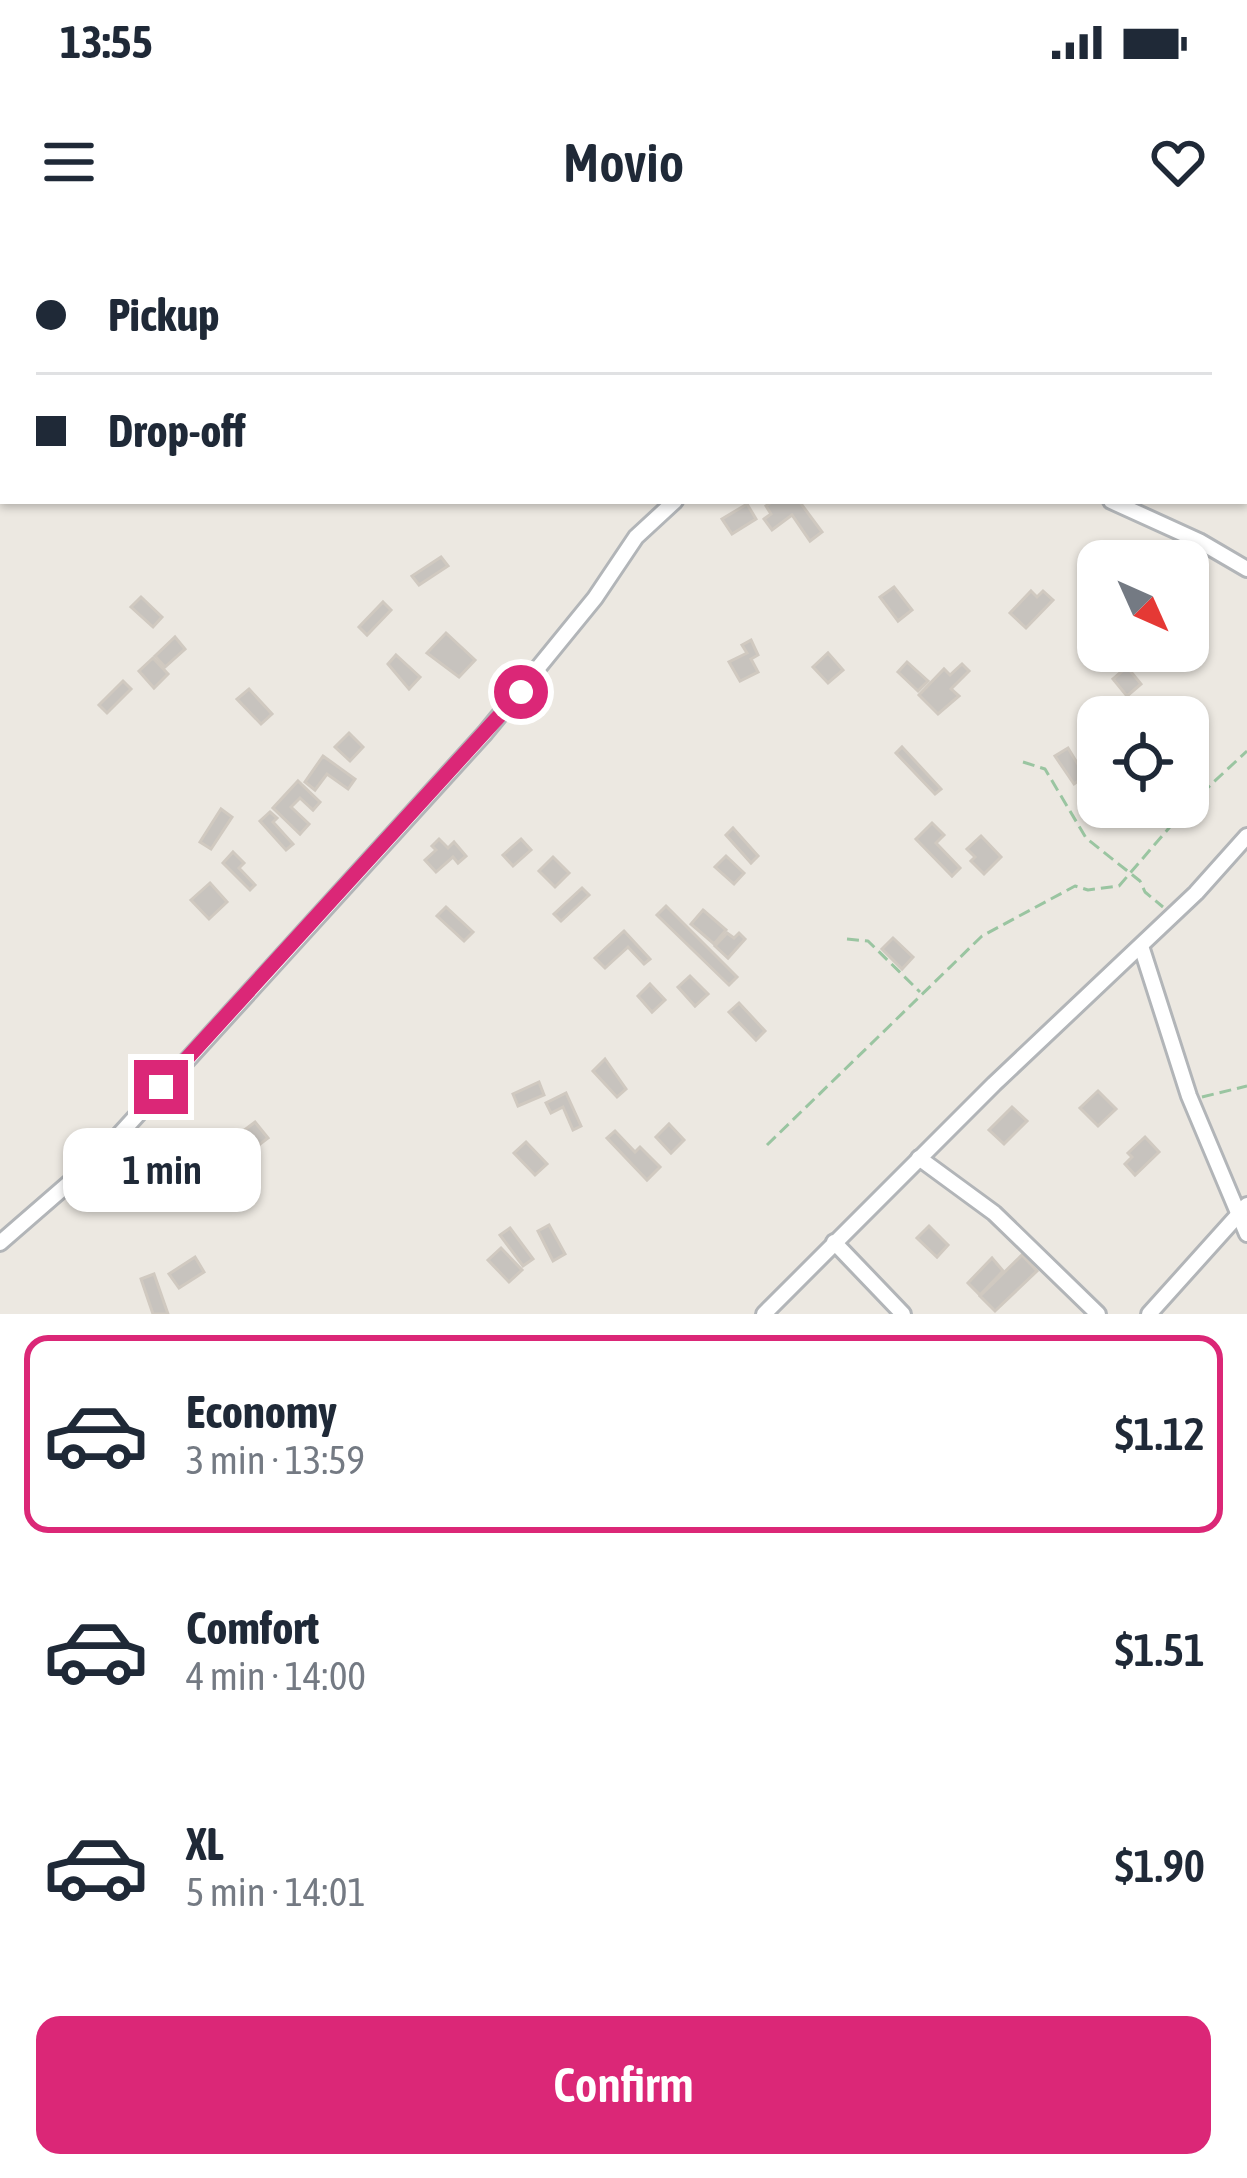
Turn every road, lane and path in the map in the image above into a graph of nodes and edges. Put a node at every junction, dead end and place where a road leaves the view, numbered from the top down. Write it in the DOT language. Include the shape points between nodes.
graph roads {
  1 [pos="672,504"];
  2 [pos="1118,504"];
  3 [pos="1247,569"];
  4 [pos="1247,751"];
  5 [pos="1023,762"];
  6 [pos="1209,787"];
  7 [pos="1170,828"];
  8 [pos="1247,836"];
  9 [pos="1131,874"];
  10 [pos="1172,915"];
  11 [pos="848,939"];
  12 [pos="1141,946"];
  13 [pos="921,993"];
  14 [pos="1247,1086"];
  15 [pos="1189,1096"];
  16 [pos="767,1145"];
  17 [pos="919,1158"];
  18 [pos="1243,1209"];
  19 [pos="1247,1234"];
  20 [pos="833,1242"];
  21 [pos="0,1244"];
  22 [pos="764,1314"];
  23 [pos="903,1314"];
  24 [pos="1099,1314"];
  25 [pos="1150,1314"];
  1 -- 21 [label="street" via="636,537 485,733 98,1156"];
  2 -- 3 [label="street"];
  4 -- 6 [label="path"];
  5 -- 9 [label="path" via="1045,769 1086,838"];
  7 -- 9 [label="path"];
  8 -- 10 [label="street"];
  9 -- 10 [label="path"];
  9 -- 13 [label="path" via="1119,886 1075,886 982,937"];
  10 -- 12 [label="street"];
  11 -- 13 [label="path" via="868,941"];
  12 -- 15 [label="street"];
  12 -- 17 [label="street"];
  13 -- 16 [label="path"];
  14 -- 15 [label="path"];
  15 -- 18 [label="street"];
  17 -- 20 [label="street"];
  17 -- 24 [label="street" via="994,1213"];
  18 -- 19 [label="street"];
  18 -- 25 [label="street"];
  20 -- 22 [label="street"];
  20 -- 23 [label="street"];
}
